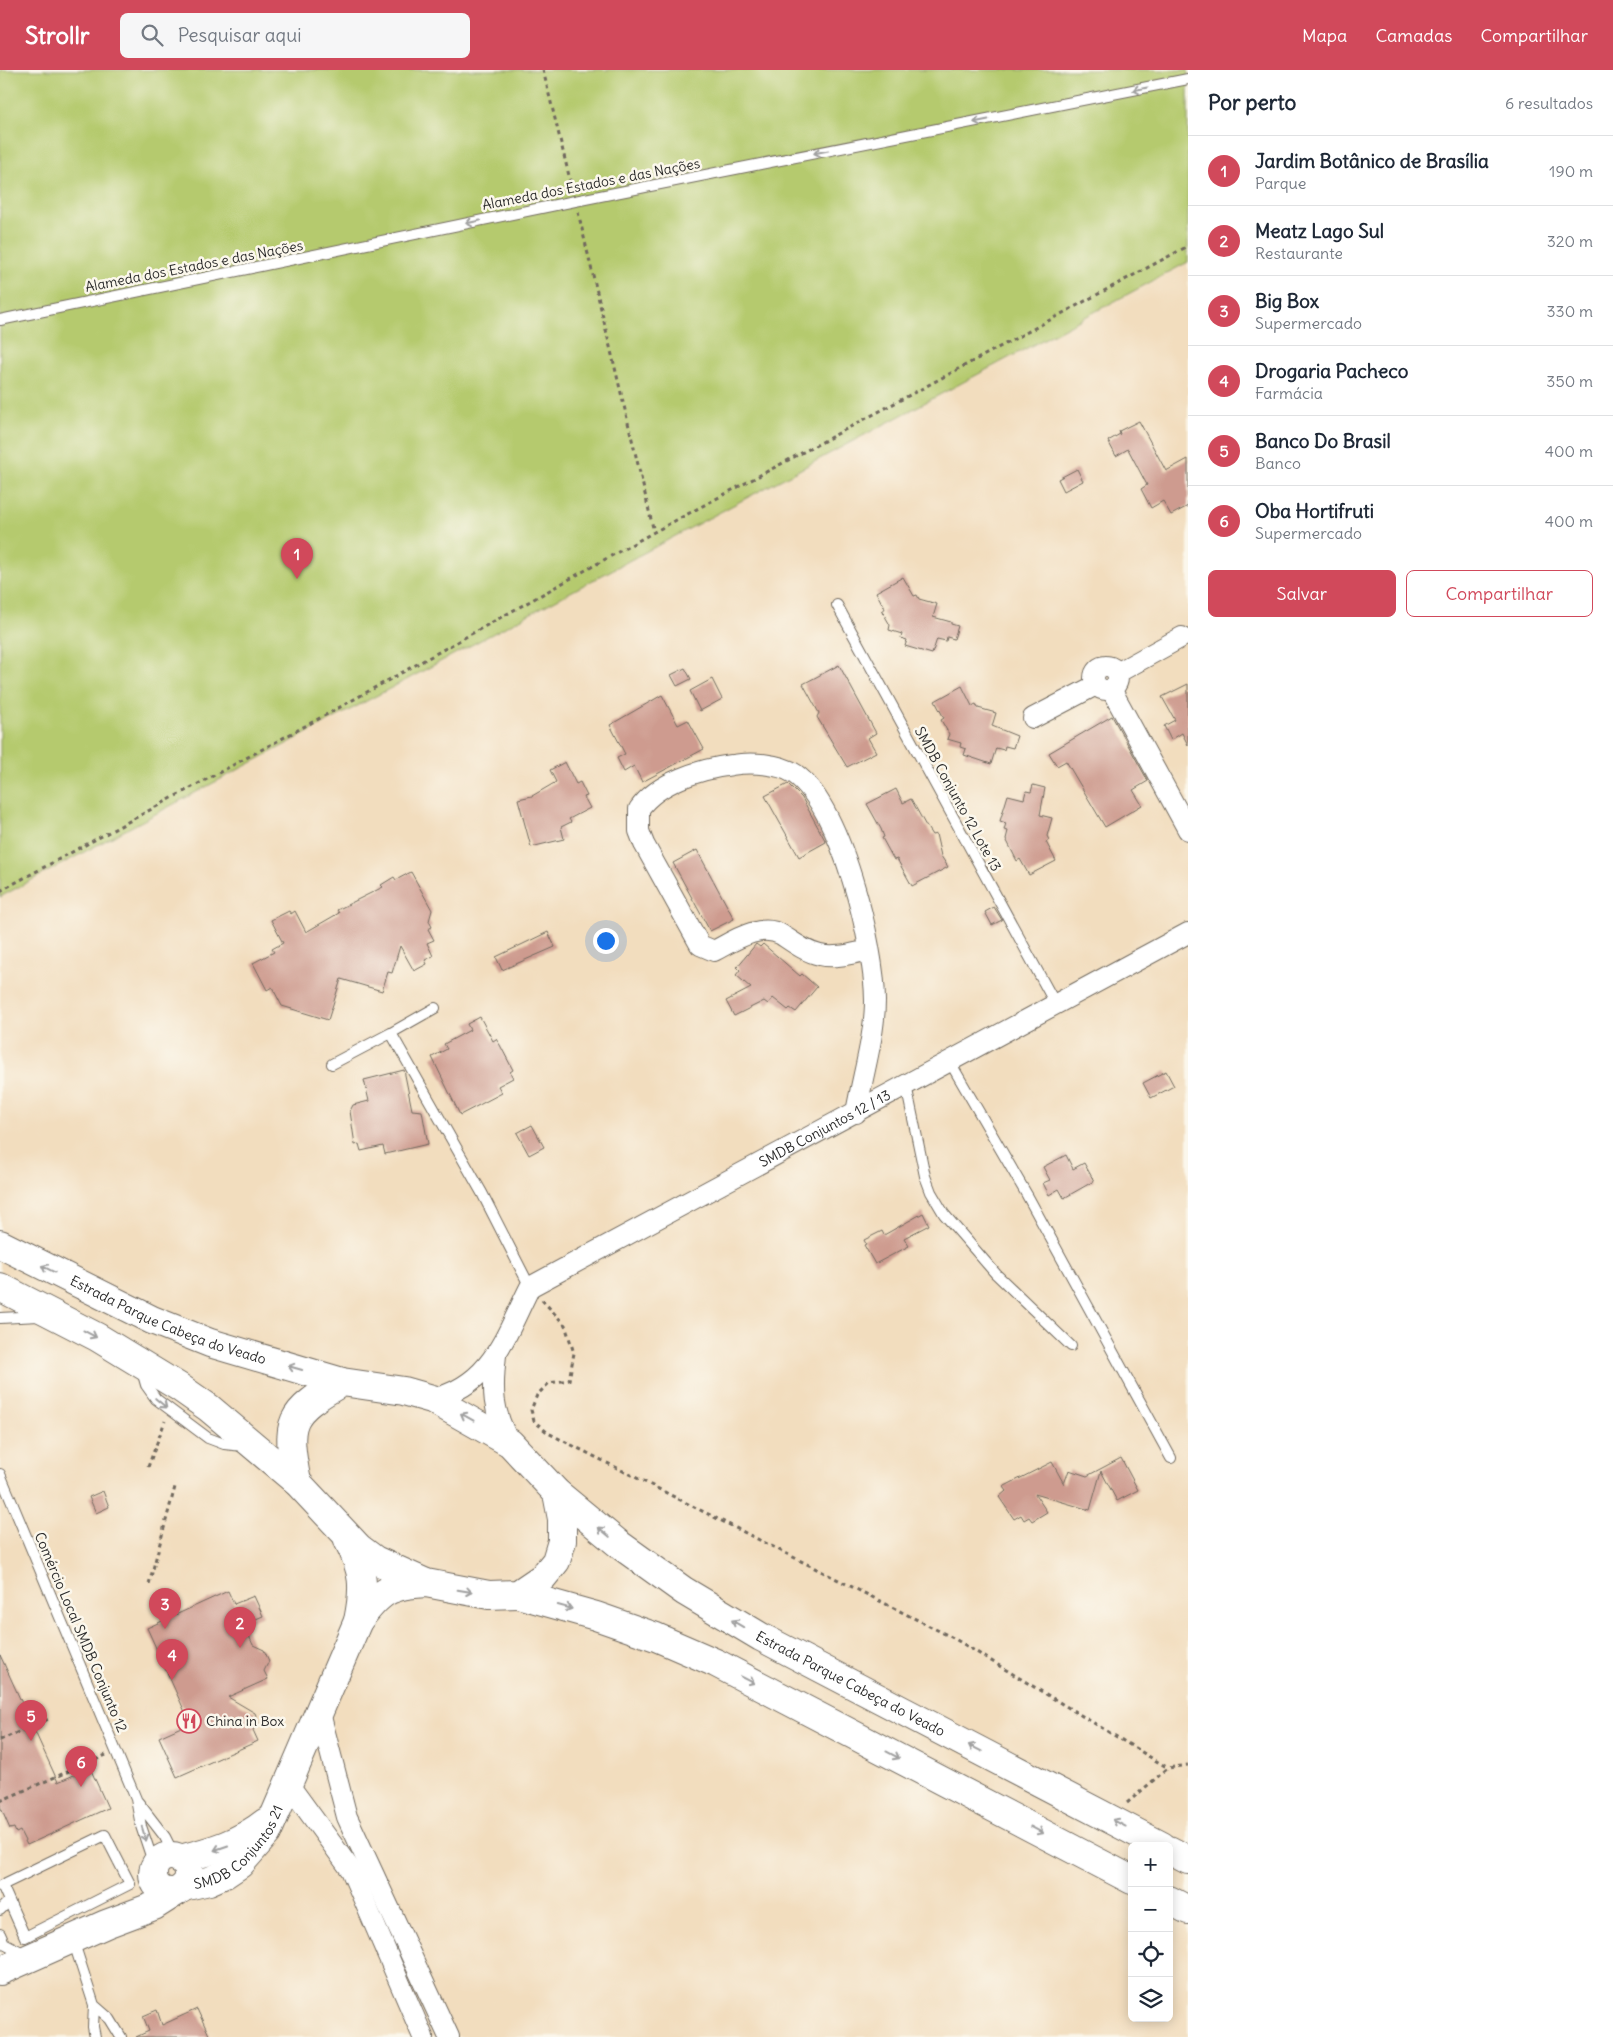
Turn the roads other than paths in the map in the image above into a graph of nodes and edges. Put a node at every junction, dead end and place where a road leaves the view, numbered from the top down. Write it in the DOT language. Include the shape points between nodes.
graph roads {
  1 [pos="1188,79"];
  2 [pos="0,320"];
  3 [pos="837,605"];
  4 [pos="1182,638"];
  5 [pos="1108,682"];
  6 [pos="1033,718"];
  7 [pos="1188,830"];
  8 [pos="1188,933"];
  9 [pos="869,950"];
  10 [pos="1056,1005"];
  11 [pos="435,1008"];
  12 [pos="391,1033"];
  13 [pos="950,1062"];
  14 [pos="332,1064"];
  15 [pos="906,1085"];
  16 [pos="856,1113"];
  17 [pos="0,1244"];
  18 [pos="0,1287"];
  19 [pos="530,1287"];
  20 [pos="54,1315"];
  21 [pos="0,1318"];
  22 [pos="1071,1346"];
  23 [pos="496,1355"];
  24 [pos="342,1382"];
  25 [pos="432,1399"];
  26 [pos="510,1443"];
  27 [pos="1170,1458"];
  28 [pos="0,1475"];
  29 [pos="297,1482"];
  30 [pos="557,1492"];
  31 [pos="345,1535"];
  32 [pos="426,1583"];
  33 [pos="518,1594"];
  34 [pos="358,1621"];
  35 [pos="320,1712"];
  36 [pos="289,1785"];
  37 [pos="136,1799"];
  38 [pos="1155,1842"];
  39 [pos="1173,1852"];
  40 [pos="1188,1860"];
  41 [pos="165,1875"];
  42 [pos="1128,1878"];
  43 [pos="1,1885"];
  44 [pos="9,1901"];
  45 [pos="1173,1902"];
  46 [pos="0,1910"];
  47 [pos="1188,1910"];
  48 [pos="0,1934"];
  49 [pos="73,1939"];
  50 [pos="33,1957"];
  51 [pos="0,1972"];
  52 [pos="94,2006"];
  53 [pos="95,2037"];
  54 [pos="121,2037"];
  55 [pos="423,2037"];
  56 [pos="449,2037"];
  1 -- 2 [label="lane, Alameda dos Estados e das Nações, one-way"];
  3 -- 10 [label="lane, SMDB Conjunto 12 Lote 13"];
  4 -- 5 [label="street"];
  5 -- 6 [label="street"];
  5 -- 7 [label="street"];
  8 -- 10 [label="street, SMDB Conjuntos 12 / 13"];
  9 -- 9 [label="street" via="834,828 816,796 794,773 745,763 716,767 656,790 639,809 639,831 644,844 700,945 714,951 737,938 762,931 780,934 820,956"];
  9 -- 16 [label="street" via="875,1004"];
  10 -- 13 [label="street, SMDB Conjuntos 12 / 13"];
  11 -- 12 [label="lane"];
  12 -- 14 [label="lane"];
  12 -- 19 [label="lane" via="482,1193"];
  13 -- 15 [label="street, SMDB Conjuntos 12 / 13"];
  13 -- 27 [label="lane"];
  15 -- 16 [label="street, SMDB Conjuntos 12 / 13"];
  15 -- 22 [label="lane" via="925,1176 944,1214 996,1274"];
  16 -- 19 [label="street, SMDB Conjuntos 12 / 13"];
  24 -- 17 [label="main road, Estrada Parque Cabeça do Veado, one-way" via="210,1343 152,1320"];
  18 -- 20 [label="main road"];
  19 -- 23 [label="street"];
  20 -- 21 [label="lane"];
  20 -- 29 [label="main road, one-way" via="138,1361 209,1408"];
  23 -- 25 [label="street" via="464,1389"];
  23 -- 26 [label="street" via="493,1401"];
  24 -- 25 [label="main road, Estrada Parque Cabeça do Veado"];
  24 -- 29 [label="main road" via="303,1407 294,1419 290,1435"];
  26 -- 25 [label="main road, Estrada Parque Cabeça do Veado, one-way"];
  26 -- 30 [label="main road, Estrada Parque Cabeça do Veado"];
  28 -- 37 [label="lane, Comércio Local SMDB Conjunto 12"];
  29 -- 31 [label="main road"];
  30 -- 33 [label="main road" via="562,1540 556,1561 543,1577"];
  38 -- 30 [label="main road, Estrada Parque Cabeça do Veado, one-way" via="761,1637 684,1591 620,1545"];
  31 -- 32 [label="main road" via="375,1560"];
  31 -- 34 [label="main road" via="363,1578"];
  32 -- 33 [label="main road, one-way" via="489,1595"];
  32 -- 34 [label="main road" via="404,1584 381,1594"];
  33 -- 42 [label="main road, one-way" via="656,1637 716,1664"];
  34 -- 35 [label="main road"];
  35 -- 36 [label="main road"];
  35 -- 56 [label="street" via="347,1817"];
  36 -- 41 [label="main road, SMDB Conjuntos 21" via="277,1813 243,1839"];
  36 -- 55 [label="street" via="351,1870"];
  37 -- 41 [label="lane, Comércio Local SMDB Conjunto 12, one-way" via="141,1826"];
  37 -- 41 [label="lane, Comércio Local SMDB Conjunto 12" via="165,1837"];
  39 -- 40 [label="main road"];
  41 -- 43 [label="lane" via="105,1835"];
  41 -- 44 [label="lane" via="25,1937"];
  41 -- 49 [label="main road, SMDB Conjuntos 21" via="154,1906"];
  43 -- 44 [label="lane"];
  44 -- 46 [label="lane"];
  45 -- 47 [label="main road"];
  48 -- 50 [label="lane" via="4,1943"];
  49 -- 50 [label="main road, SMDB Conjuntos 21"];
  49 -- 52 [label="lane"];
  50 -- 51 [label="main road, SMDB Conjuntos 21"];
  52 -- 53 [label="lane"];
  52 -- 54 [label="lane" via="110,2020"];
}
